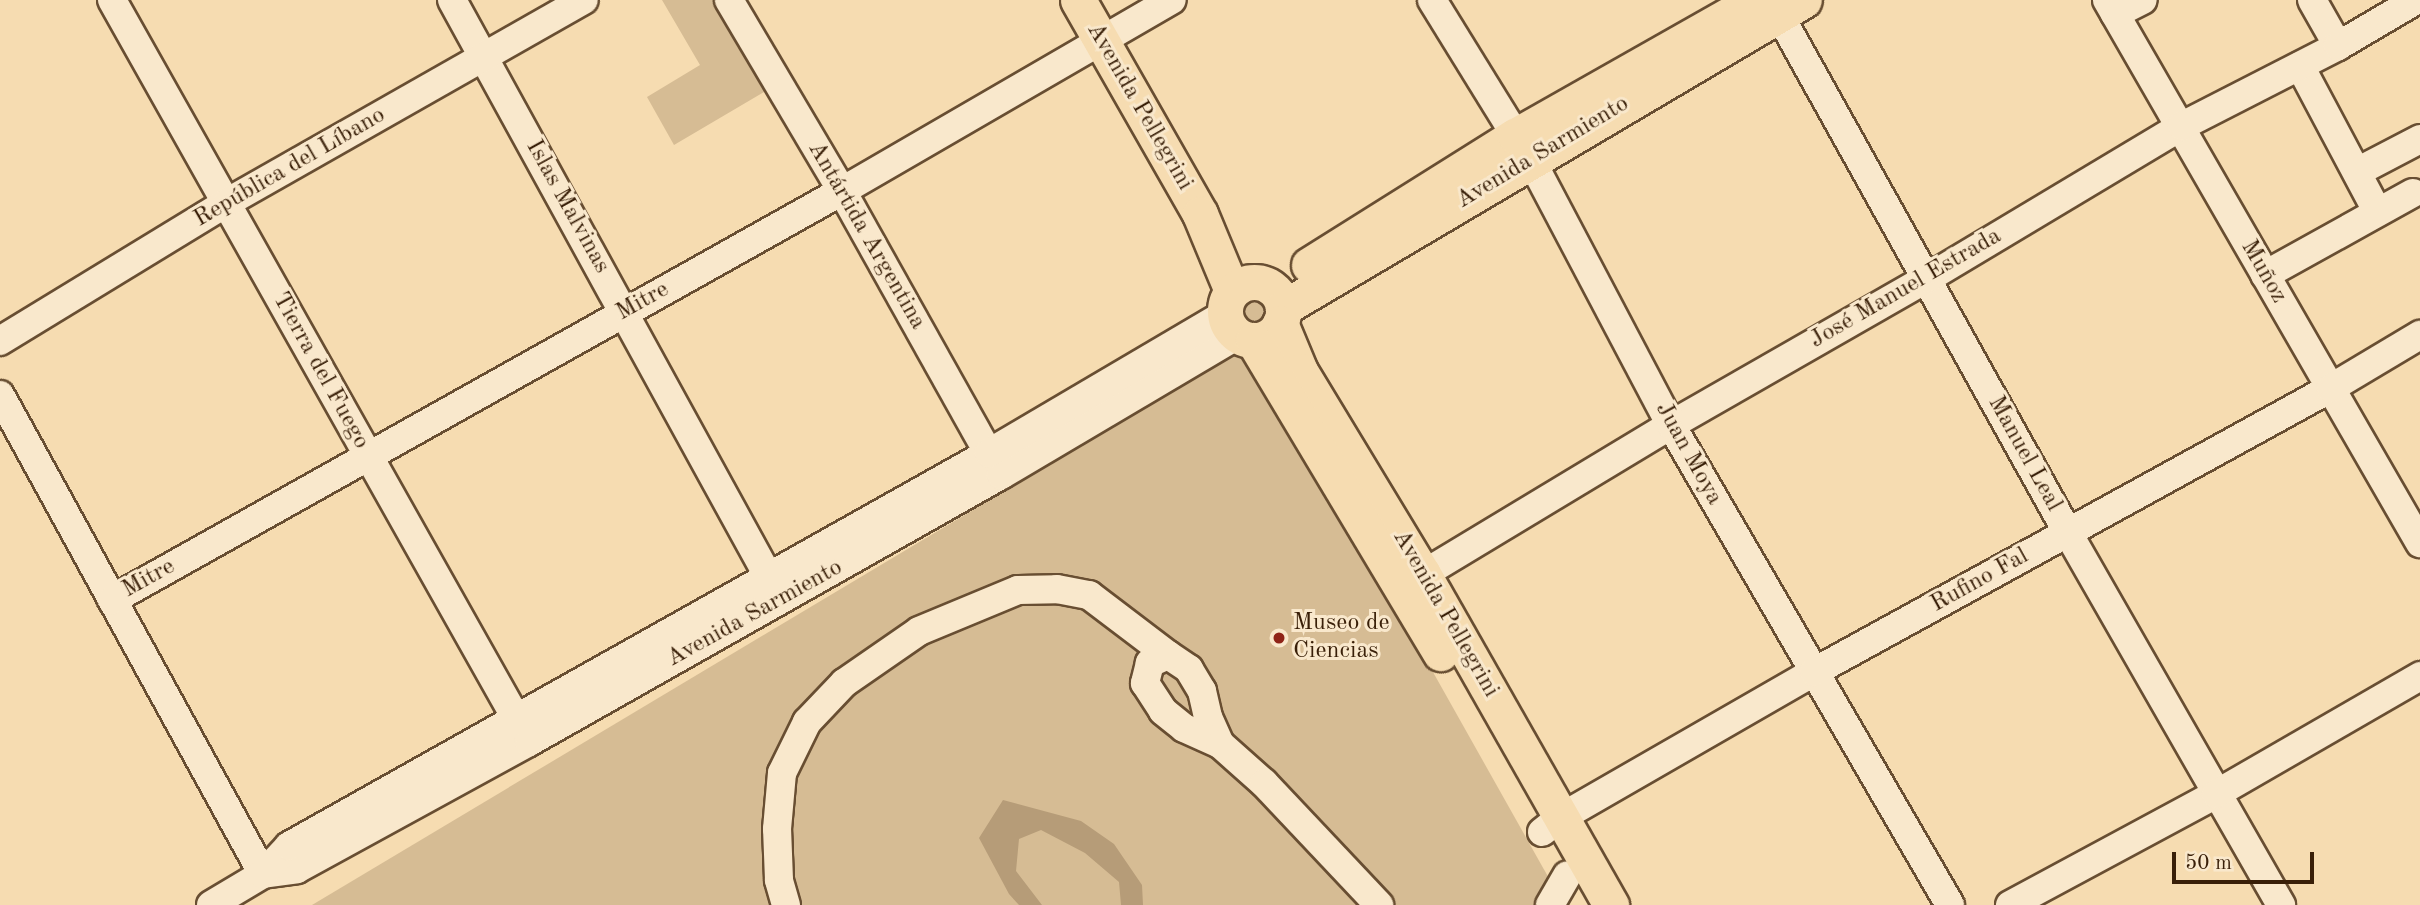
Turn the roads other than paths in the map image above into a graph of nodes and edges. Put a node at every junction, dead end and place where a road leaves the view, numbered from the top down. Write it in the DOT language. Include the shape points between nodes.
graph roads {
  1 [pos="112,0"];
  2 [pos="452,0"];
  3 [pos="584,0"];
  4 [pos="729,0"];
  5 [pos="1078,0"];
  6 [pos="1172,0"];
  7 [pos="1432,0"];
  8 [pos="2143,0"];
  9 [pos="2312,0"];
  10 [pos="2416,0"];
  11 [pos="1777,3"];
  12 [pos="2111,7"];
  13 [pos="1101,41"];
  14 [pos="2337,46"];
  15 [pos="485,55"];
  16 [pos="2300,66"];
  17 [pos="2182,126"];
  18 [pos="2420,139"];
  19 [pos="1523,148"];
  20 [pos="2393,154"];
  21 [pos="2357,173"];
  22 [pos="842,191"];
  23 [pos="2417,199"];
  24 [pos="228,202"];
  25 [pos="2377,211"];
  26 [pos="2265,275"];
  27 [pos="1928,278"];
  28 [pos="1255,310"];
  29 [pos="624,312"];
  30 [pos="2420,335"];
  31 [pos="0,341"];
  32 [pos="2331,388"];
  33 [pos="0,395"];
  34 [pos="1671,425"];
  35 [pos="369,459"];
  36 [pos="995,464"];
  37 [pos="2067,533"];
  38 [pos="2420,543"];
  39 [pos="1413,581"];
  40 [pos="775,588"];
  41 [pos="112,600"];
  42 [pos="1168,655"];
  43 [pos="1814,672"];
  44 [pos="2420,676"];
  45 [pos="523,730"];
  46 [pos="1220,744"];
  47 [pos="2216,794"];
  48 [pos="1551,825"];
  49 [pos="264,874"];
  50 [pos="1567,895"];
  51 [pos="211,905"];
  52 [pos="786,905"];
  53 [pos="1379,905"];
  54 [pos="1611,905"];
  55 [pos="1950,905"];
  56 [pos="2010,905"];
  57 [pos="2281,905"];
  1 -- 24 [label="street, Tierra del Fuego"];
  2 -- 15 [label="street, Islas Malvinas"];
  3 -- 15 [label="street, República del Líbano"];
  4 -- 22 [label="street, Antártida Argentina"];
  5 -- 13 [label="main road, Avenida Pellegrini"];
  6 -- 13 [label="street, Mitre"];
  7 -- 19 [label="street, Juan Moya"];
  8 -- 12 [label="street"];
  9 -- 14 [label="street"];
  10 -- 14 [label="street, José Manuel Estrada"];
  11 -- 19 [label="main road, Avenida Sarmiento"];
  11 -- 27 [label="street, Manuel Leal"];
  12 -- 17 [label="street, Muñoz"];
  13 -- 22 [label="street, Mitre"];
  13 -- 28 [label="main road, Avenida Pellegrini"];
  14 -- 16 [label="street, José Manuel Estrada"];
  15 -- 24 [label="street, República del Líbano"];
  15 -- 29 [label="street, Islas Malvinas"];
  16 -- 17 [label="street, José Manuel Estrada"];
  16 -- 21 [label="street"];
  17 -- 26 [label="street, Muñoz"];
  17 -- 27 [label="street, José Manuel Estrada"];
  18 -- 20 [label="street"];
  19 -- 28 [label="main road, Avenida Sarmiento"];
  19 -- 34 [label="street, Juan Moya"];
  20 -- 21 [label="street"];
  20 -- 23 [label="street"];
  21 -- 25 [label="street"];
  22 -- 29 [label="street, Mitre"];
  22 -- 36 [label="street, Antártida Argentina"];
  23 -- 25 [label="street"];
  24 -- 31 [label="street, República del Líbano"];
  24 -- 35 [label="street, Tierra del Fuego"];
  25 -- 26 [label="street"];
  26 -- 32 [label="street, Muñoz"];
  27 -- 34 [label="street, José Manuel Estrada"];
  27 -- 37 [label="street, Manuel Leal"];
  28 -- 36 [label="street, Avenida Sarmiento"];
  28 -- 39 [label="main road, Avenida Pellegrini" via="1300,371"];
  29 -- 35 [label="street, Mitre"];
  29 -- 40 [label="street, Islas Malvinas"];
  30 -- 32 [label="street, Rufino Fal"];
  32 -- 37 [label="street, Rufino Fal"];
  32 -- 38 [label="street, Muñoz"];
  33 -- 41 [label="street"];
  34 -- 39 [label="street, José Manuel Estrada"];
  34 -- 43 [label="street, Juan Moya"];
  35 -- 41 [label="street, Mitre"];
  35 -- 45 [label="street, Tierra del Fuego"];
  36 -- 40 [label="street, Avenida Sarmiento"];
  37 -- 43 [label="street, Rufino Fal"];
  37 -- 47 [label="street, Manuel Leal"];
  39 -- 48 [label="main road, Avenida Pellegrini"];
  40 -- 45 [label="street, Avenida Sarmiento"];
  41 -- 49 [label="street"];
  42 -- 46 [label="street" via="1189,668"];
  42 -- 46 [label="street" via="1150,663 1145,683 1163,711 1184,728"];
  42 -- 52 [label="street" via="1089,595 1057,589 1018,590 919,631 844,683 807,722 782,773 776,830 779,880"];
  43 -- 48 [label="street, Rufino Fal"];
  43 -- 55 [label="street, Juan Moya"];
  44 -- 47 [label="street"];
  45 -- 49 [label="street, Avenida Sarmiento" via="297,869"];
  46 -- 53 [label="street" via="1264,783"];
  47 -- 56 [label="street"];
  47 -- 57 [label="street, Manuel Leal"];
  48 -- 50 [label="main road, Avenida Pellegrini"];
  48 -- 54 [label="main road, Avenida Pellegrini"];
  49 -- 51 [label="street, Avenida Sarmiento"];
}
